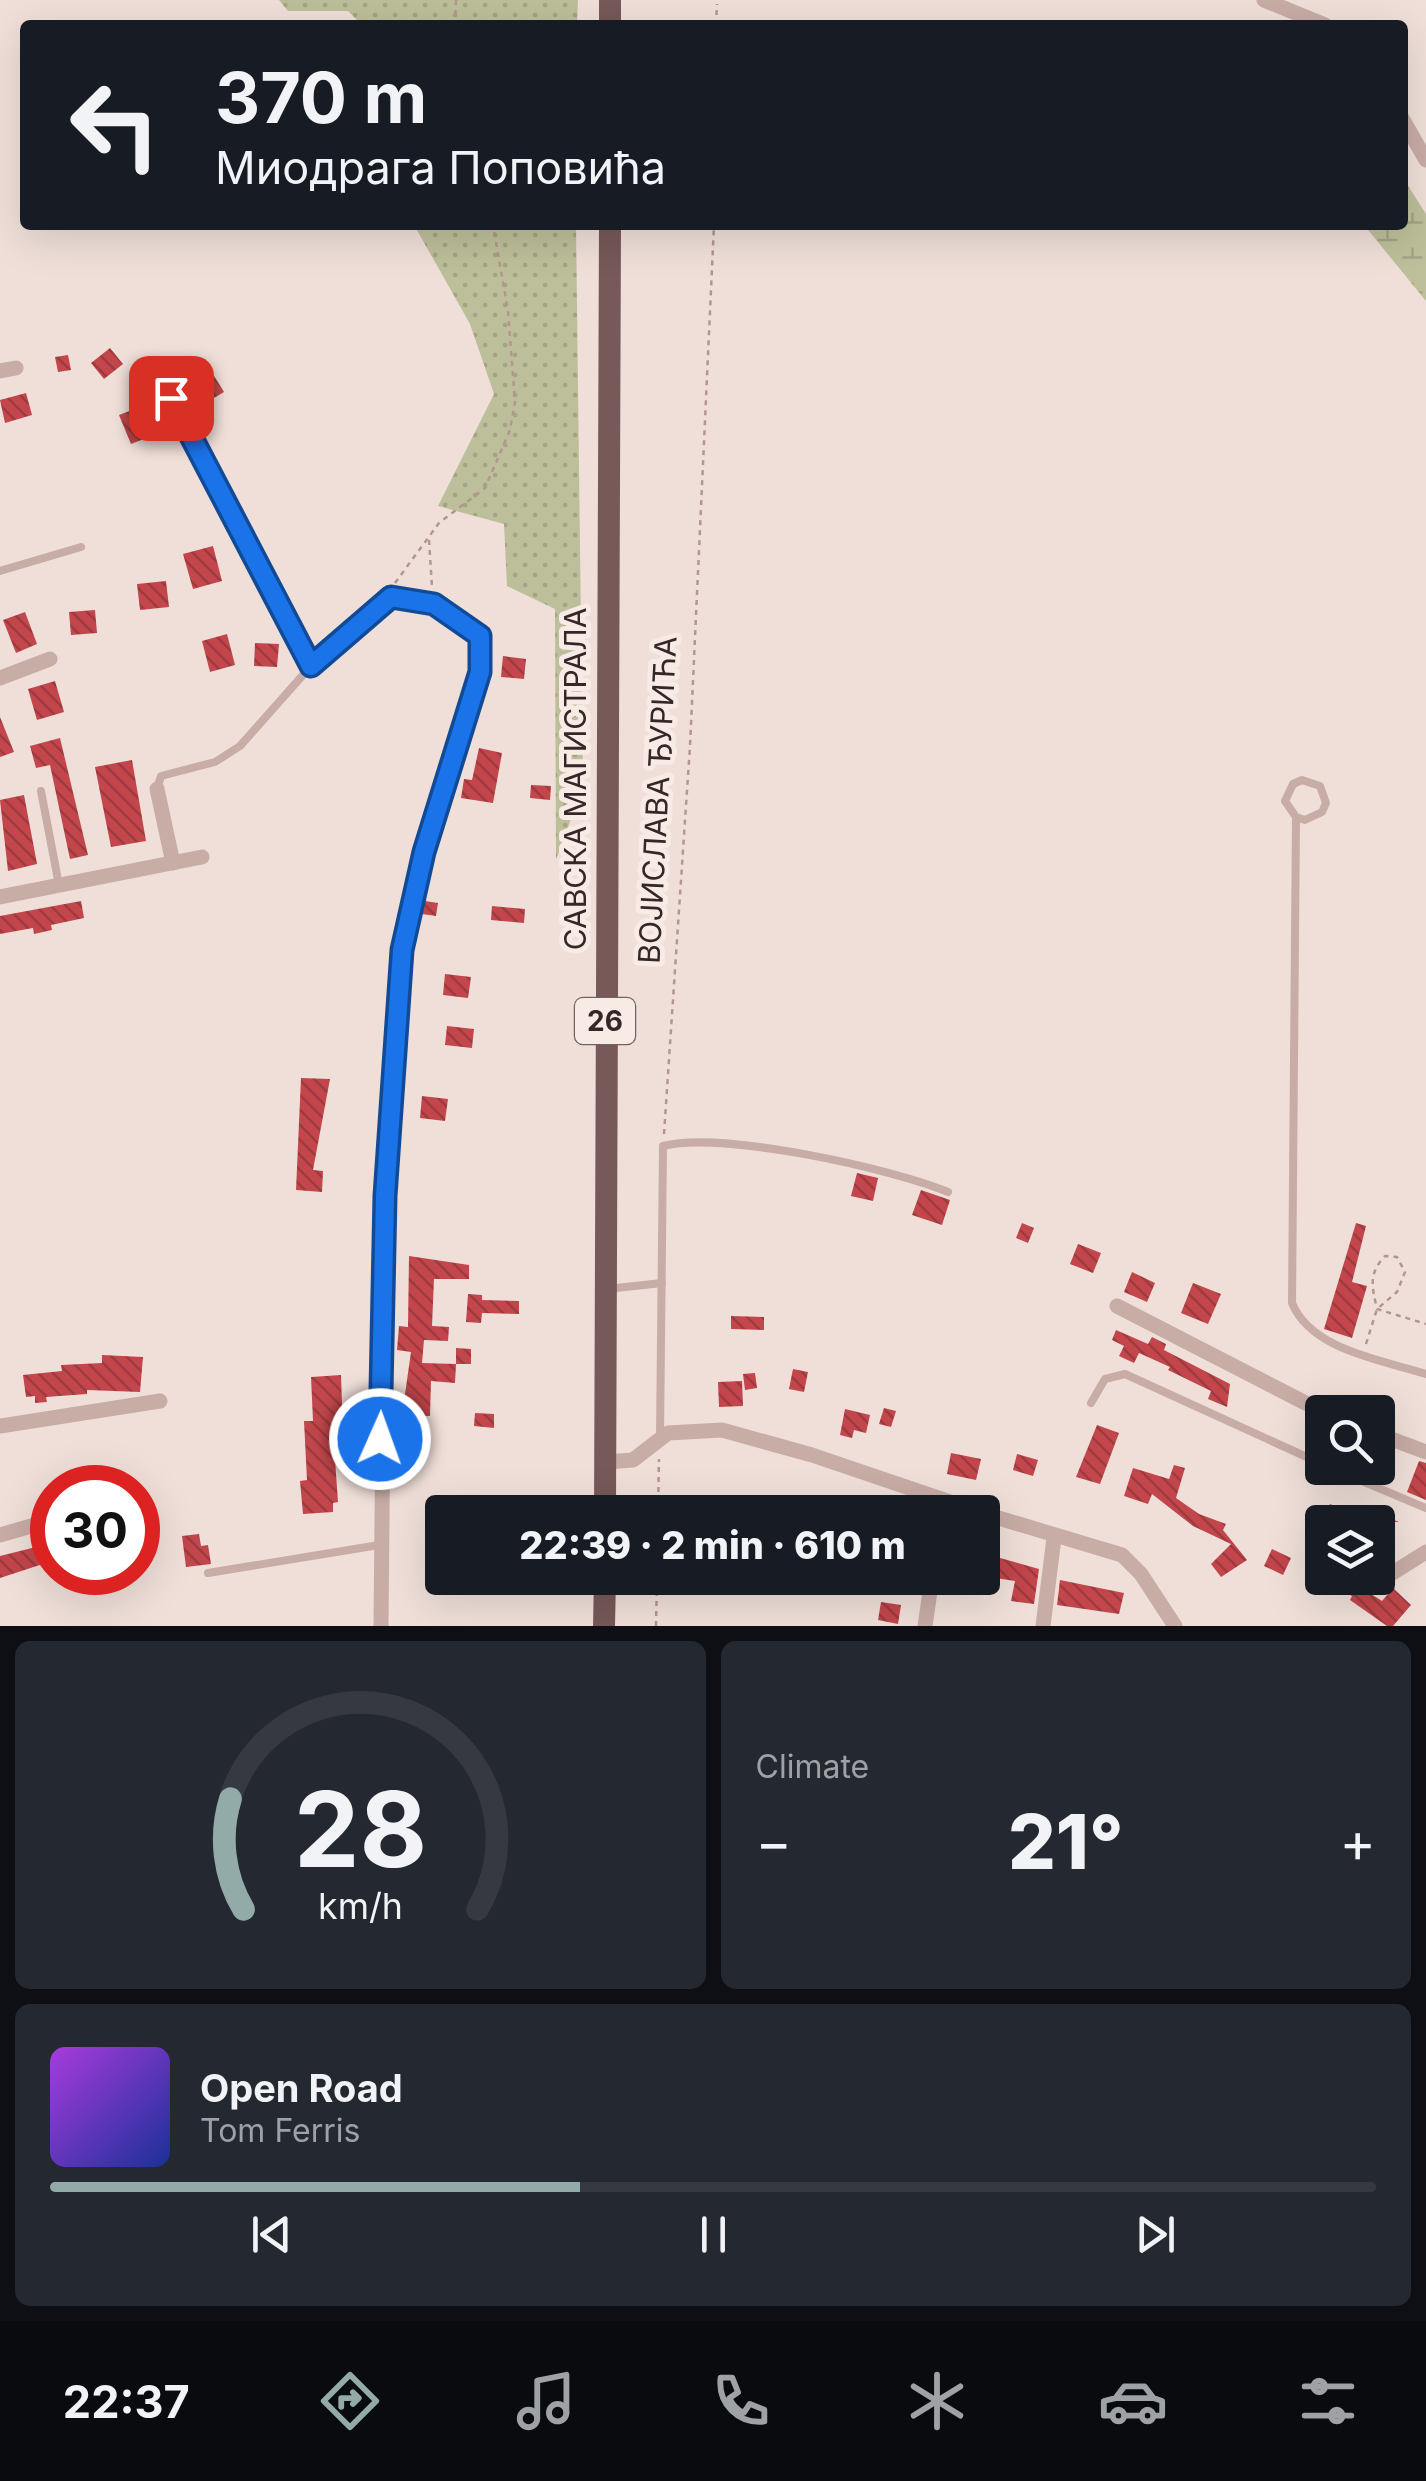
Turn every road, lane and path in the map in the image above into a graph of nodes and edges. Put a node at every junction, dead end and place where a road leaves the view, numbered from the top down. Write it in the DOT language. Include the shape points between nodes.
graph roads {
  1 [pos="1264,0"];
  2 [pos="717,4"];
  3 [pos="716,20"];
  4 [pos="1314,20"];
  5 [pos="1408,128"];
  6 [pos="1426,160"];
  7 [pos="494,230"];
  8 [pos="610,230"];
  9 [pos="714,230"];
  10 [pos="171,398"];
  11 [pos="429,536"];
  12 [pos="81,548"];
  13 [pos="0,571"];
  14 [pos="383,600"];
  15 [pos="434,604"];
  16 [pos="50,659"];
  17 [pos="311,666"];
  18 [pos="0,678"];
  19 [pos="157,790"];
  20 [pos="41,791"];
  21 [pos="1296,817"];
  22 [pos="202,857"];
  23 [pos="173,863"];
  24 [pos="59,885"];
  25 [pos="0,896"];
  26 [pos="663,1146"];
  27 [pos="948,1192"];
  28 [pos="662,1283"];
  29 [pos="605,1290"];
  30 [pos="1116,1306"];
  31 [pos="1377,1309"];
  32 [pos="1426,1324"];
  33 [pos="1363,1354"];
  34 [pos="1426,1374"];
  35 [pos="160,1401"];
  36 [pos="1091,1403"];
  37 [pos="1305,1403"];
  38 [pos="0,1426"];
  39 [pos="660,1437"];
  40 [pos="1395,1440"];
  41 [pos="1426,1452"];
  42 [pos="1305,1456"];
  43 [pos="606,1462"];
  44 [pos="1371,1485"];
  45 [pos="605,1495"];
  46 [pos="658,1495"];
  47 [pos="911,1495"];
  48 [pos="1426,1508"];
  49 [pos="1000,1520"];
  50 [pos="30,1526"];
  51 [pos="0,1534"];
  52 [pos="1054,1538"];
  53 [pos="379,1545"];
  54 [pos="1426,1552"];
  55 [pos="1395,1571"];
  56 [pos="208,1572"];
  57 [pos="605,1595"];
  58 [pos="656,1595"];
  59 [pos="929,1595"];
  60 [pos="380,1626"];
  61 [pos="604,1626"];
  62 [pos="656,1626"];
  63 [pos="924,1626"];
  64 [pos="1043,1626"];
  65 [pos="1175,1626"];
  1 -- 4 [label="street"];
  2 -- 3 [label="path"];
  5 -- 6 [label="street"];
  7 -- 11 [label="path" via="508,311 514,413 485,488"];
  8 -- 29 [label="main road, САВСКА МАГИСТРАЛА / 26"];
  9 -- 26 [label="path, ВОЈИСЛАВА ЂУРИЋА"];
  10 -- 17 [label="lane"];
  11 -- 14 [label="path"];
  11 -- 15 [label="path"];
  12 -- 13 [label="lane"];
  14 -- 15 [label="street"];
  14 -- 17 [label="street"];
  15 -- 53 [label="street" via="480,636 480,672 424,852 402,950 385,1196"];
  16 -- 18 [label="street"];
  17 -- 19 [label="lane" via="240,746 214,762 161,776"];
  19 -- 23 [label="street"];
  20 -- 24 [label="lane"];
  21 -- 21 [label="lane" via="1286,802 1293,784 1320,786 1322,812"];
  21 -- 33 [label="lane" via="1292,1303 1309,1329"];
  22 -- 23 [label="street"];
  23 -- 24 [label="street"];
  24 -- 25 [label="street"];
  26 -- 27 [label="lane" via="816,1157"];
  26 -- 28 [label="lane"];
  28 -- 29 [label="lane"];
  28 -- 39 [label="lane"];
  29 -- 43 [label="main road, САВСКА МАГИСТРАЛА / 26"];
  30 -- 37 [label="street"];
  31 -- 31 [label="path" via="1397,1292 1405,1272 1397,1257 1385,1256 1375,1266 1370,1283"];
  31 -- 32 [label="path"];
  31 -- 33 [label="path"];
  33 -- 34 [label="lane"];
  35 -- 38 [label="street"];
  36 -- 42 [label="lane" via="1105,1378 1125,1374"];
  39 -- 43 [label="street" via="633,1460"];
  39 -- 46 [label="path"];
  39 -- 47 [label="street" via="696,1429 744,1435"];
  40 -- 41 [label="street"];
  43 -- 45 [label="main road, САВСКА МАГИСТРАЛА / 26"];
  44 -- 48 [label="lane"];
  49 -- 52 [label="street"];
  50 -- 51 [label="street"];
  52 -- 64 [label="street"];
  52 -- 65 [label="street" via="1122,1554"];
  53 -- 56 [label="lane"];
  53 -- 60 [label="street"];
  54 -- 55 [label="street"];
  57 -- 61 [label="main road"];
  58 -- 62 [label="path"];
  59 -- 63 [label="street"];
}
